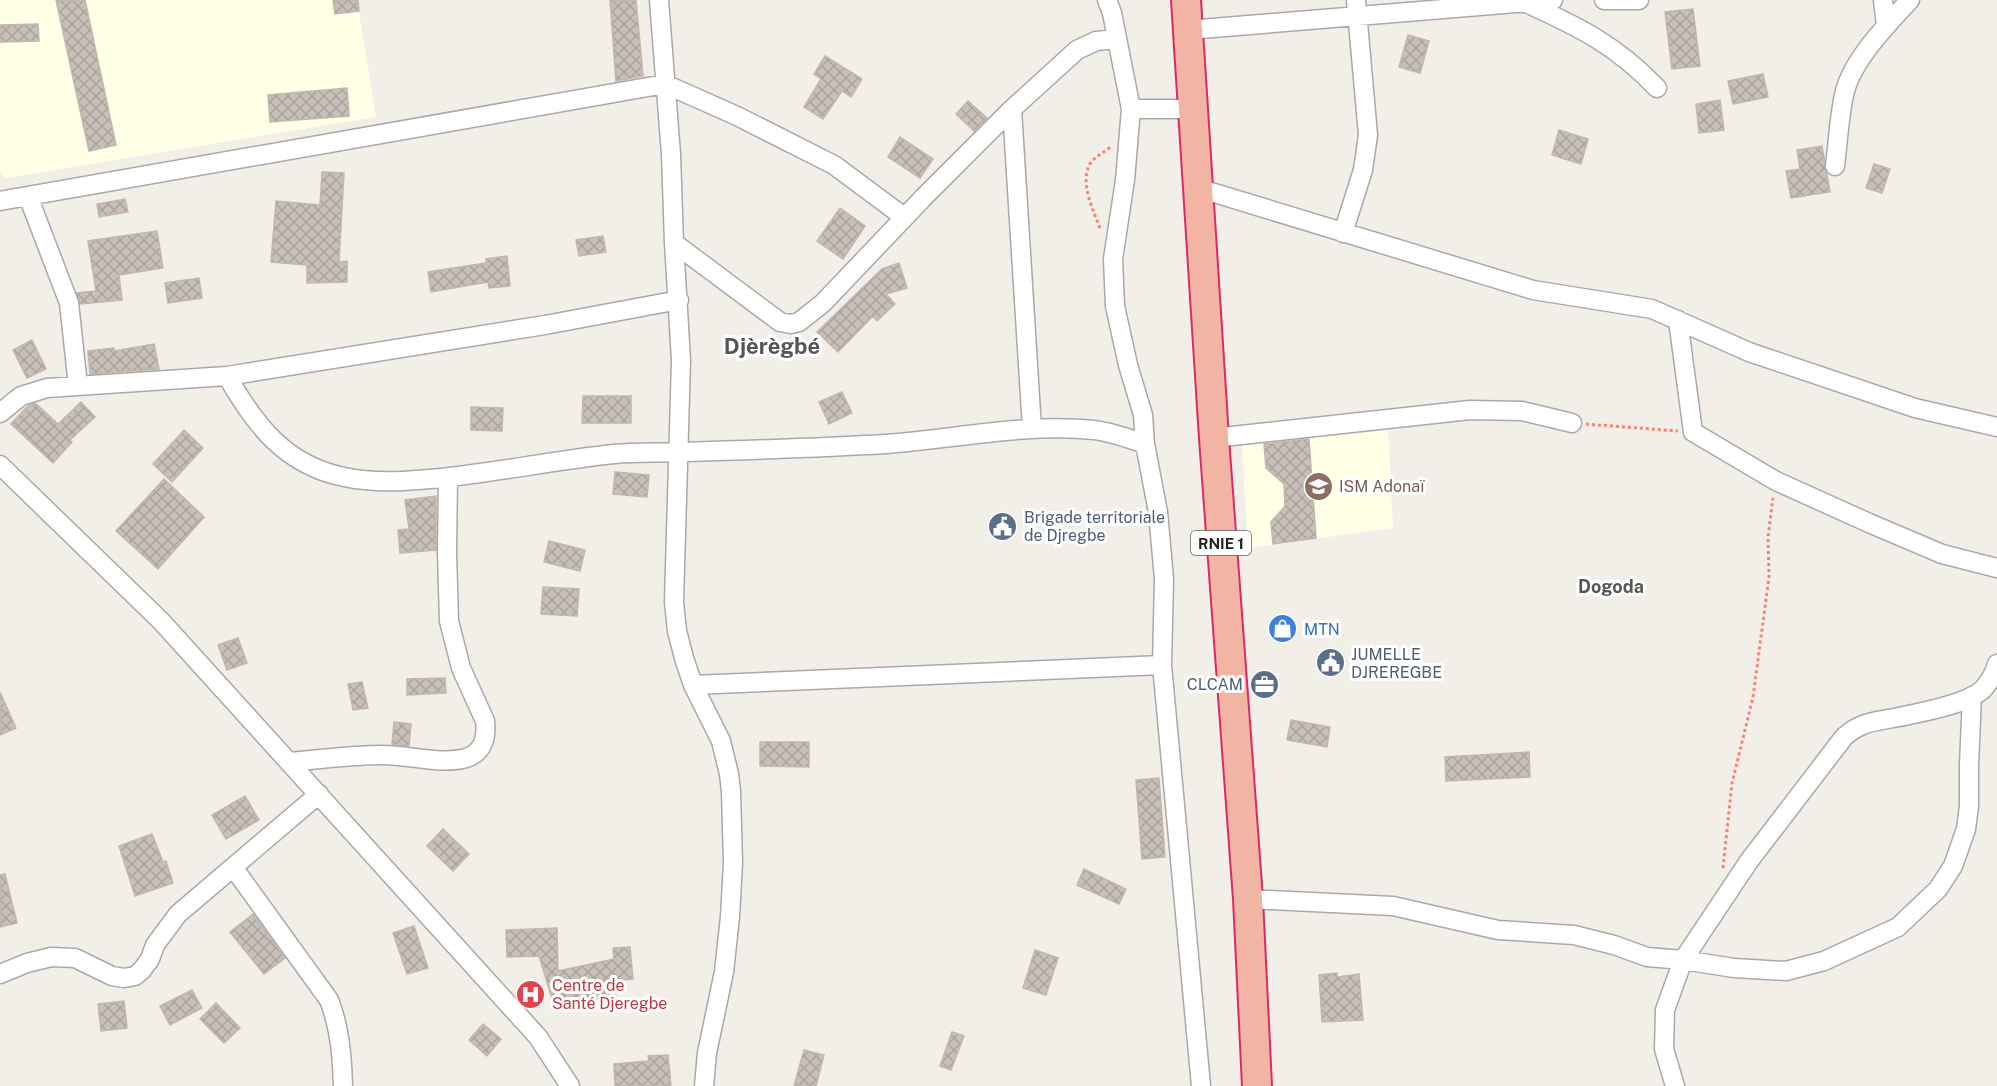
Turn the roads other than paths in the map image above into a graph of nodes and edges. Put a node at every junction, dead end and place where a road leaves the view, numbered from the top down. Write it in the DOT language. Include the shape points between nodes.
graph roads {
  1 [pos="659,0"];
  2 [pos="1107,0"];
  3 [pos="1186,0"];
  4 [pos="1553,0"];
  5 [pos="1604,0"];
  6 [pos="1639,0"];
  7 [pos="1883,0"];
  8 [pos="1910,0"];
  9 [pos="1492,2"];
  10 [pos="1524,2"];
  11 [pos="1357,8"];
  12 [pos="1886,26"];
  13 [pos="1188,30"];
  14 [pos="1117,39"];
  15 [pos="664,84"];
  16 [pos="1657,88"];
  17 [pos="1193,108"];
  18 [pos="1012,109"];
  19 [pos="1131,109"];
  20 [pos="1835,166"];
  21 [pos="1198,188"];
  22 [pos="28,196"];
  23 [pos="0,201"];
  24 [pos="904,218"];
  25 [pos="1343,233"];
  26 [pos="674,243"];
  27 [pos="678,300"];
  28 [pos="1677,320"];
  29 [pos="227,376"];
  30 [pos="78,386"];
  31 [pos="0,413"];
  32 [pos="1572,423"];
  33 [pos="1997,427"];
  34 [pos="1032,429"];
  35 [pos="1214,438"];
  36 [pos="1145,444"];
  37 [pos="677,453"];
  38 [pos="0,465"];
  39 [pos="448,477"];
  40 [pos="1997,568"];
  41 [pos="1997,664"];
  42 [pos="1162,665"];
  43 [pos="693,685"];
  44 [pos="1972,696"];
  45 [pos="290,762"];
  46 [pos="319,794"];
  47 [pos="233,867"];
  48 [pos="1248,899"];
  49 [pos="1683,960"];
  50 [pos="0,974"];
  51 [pos="343,1086"];
  52 [pos="570,1086"];
  53 [pos="704,1086"];
  54 [pos="1201,1086"];
  55 [pos="1257,1086"];
  56 [pos="1675,1086"];
  1 -- 15 [label="street"];
  2 -- 14 [label="street"];
  3 -- 13 [label="highway, RNIE 1"];
  4 -- 10 [label="street"];
  5 -- 6 [label="street"];
  7 -- 12 [label="street"];
  8 -- 12 [label="street"];
  9 -- 10 [label="street"];
  9 -- 11 [label="street"];
  10 -- 16 [label="street" via="1568,21 1613,48"];
  11 -- 13 [label="street"];
  11 -- 25 [label="street" via="1368,135 1363,170"];
  12 -- 20 [label="street" via="1854,70 1844,94"];
  13 -- 17 [label="highway, RNIE 1"];
  14 -- 18 [label="street" via="1096,41 1077,50"];
  14 -- 19 [label="street"];
  15 -- 22 [label="street"];
  15 -- 24 [label="street" via="834,165"];
  15 -- 26 [label="street"];
  17 -- 19 [label="street"];
  17 -- 21 [label="highway, RNIE 1"];
  18 -- 24 [label="street"];
  18 -- 34 [label="street"];
  19 -- 36 [label="street" via="1113,259 1115,306 1143,415"];
  21 -- 25 [label="street"];
  21 -- 35 [label="highway, RNIE 1"];
  22 -- 23 [label="street"];
  22 -- 30 [label="street" via="69,303"];
  24 -- 26 [label="street" via="823,303 791,324 780,322"];
  25 -- 28 [label="street" via="1533,290 1653,309"];
  26 -- 27 [label="street"];
  27 -- 29 [label="street"];
  27 -- 37 [label="street" via="681,360"];
  28 -- 33 [label="street" via="1749,352 1915,408"];
  28 -- 40 [label="street" via="1693,432 1776,481 1942,554"];
  29 -- 30 [label="street"];
  29 -- 39 [label="street" via="267,435 312,467 375,482"];
  30 -- 31 [label="street" via="47,388 21,396"];
  32 -- 35 [label="street" via="1522,411 1470,411"];
  34 -- 36 [label="street" via="1094,430"];
  34 -- 37 [label="street" via="886,444"];
  35 -- 48 [label="highway, RNIE 1"];
  36 -- 42 [label="street" via="1158,512 1164,579"];
  37 -- 39 [label="street" via="615,454"];
  37 -- 43 [label="street" via="674,602"];
  38 -- 45 [label="street" via="161,621"];
  39 -- 45 [label="street" via="449,621 461,668 485,721 479,751 466,758 445,760 383,755"];
  41 -- 44 [label="street" via="1983,689"];
  42 -- 43 [label="street"];
  42 -- 54 [label="street"];
  43 -- 53 [label="street" via="726,757 733,863 724,972 710,1033"];
  44 -- 49 [label="street" via="1853,728 1749,861"];
  44 -- 49 [label="street" via="1966,829 1953,866 1938,889 1898,927 1824,961 1786,972"];
  45 -- 46 [label="street"];
  46 -- 47 [label="street"];
  46 -- 52 [label="street" via="538,1037"];
  47 -- 50 [label="street" via="178,914 135,976 112,976 75,958 59,957 27,963"];
  47 -- 51 [label="street" via="329,1000 342,1049"];
  48 -- 49 [label="street" via="1393,906 1498,930 1574,935 1647,957"];
  48 -- 55 [label="highway, RNIE 1"];
  49 -- 56 [label="street" via="1665,1010 1664,1049"];
}
